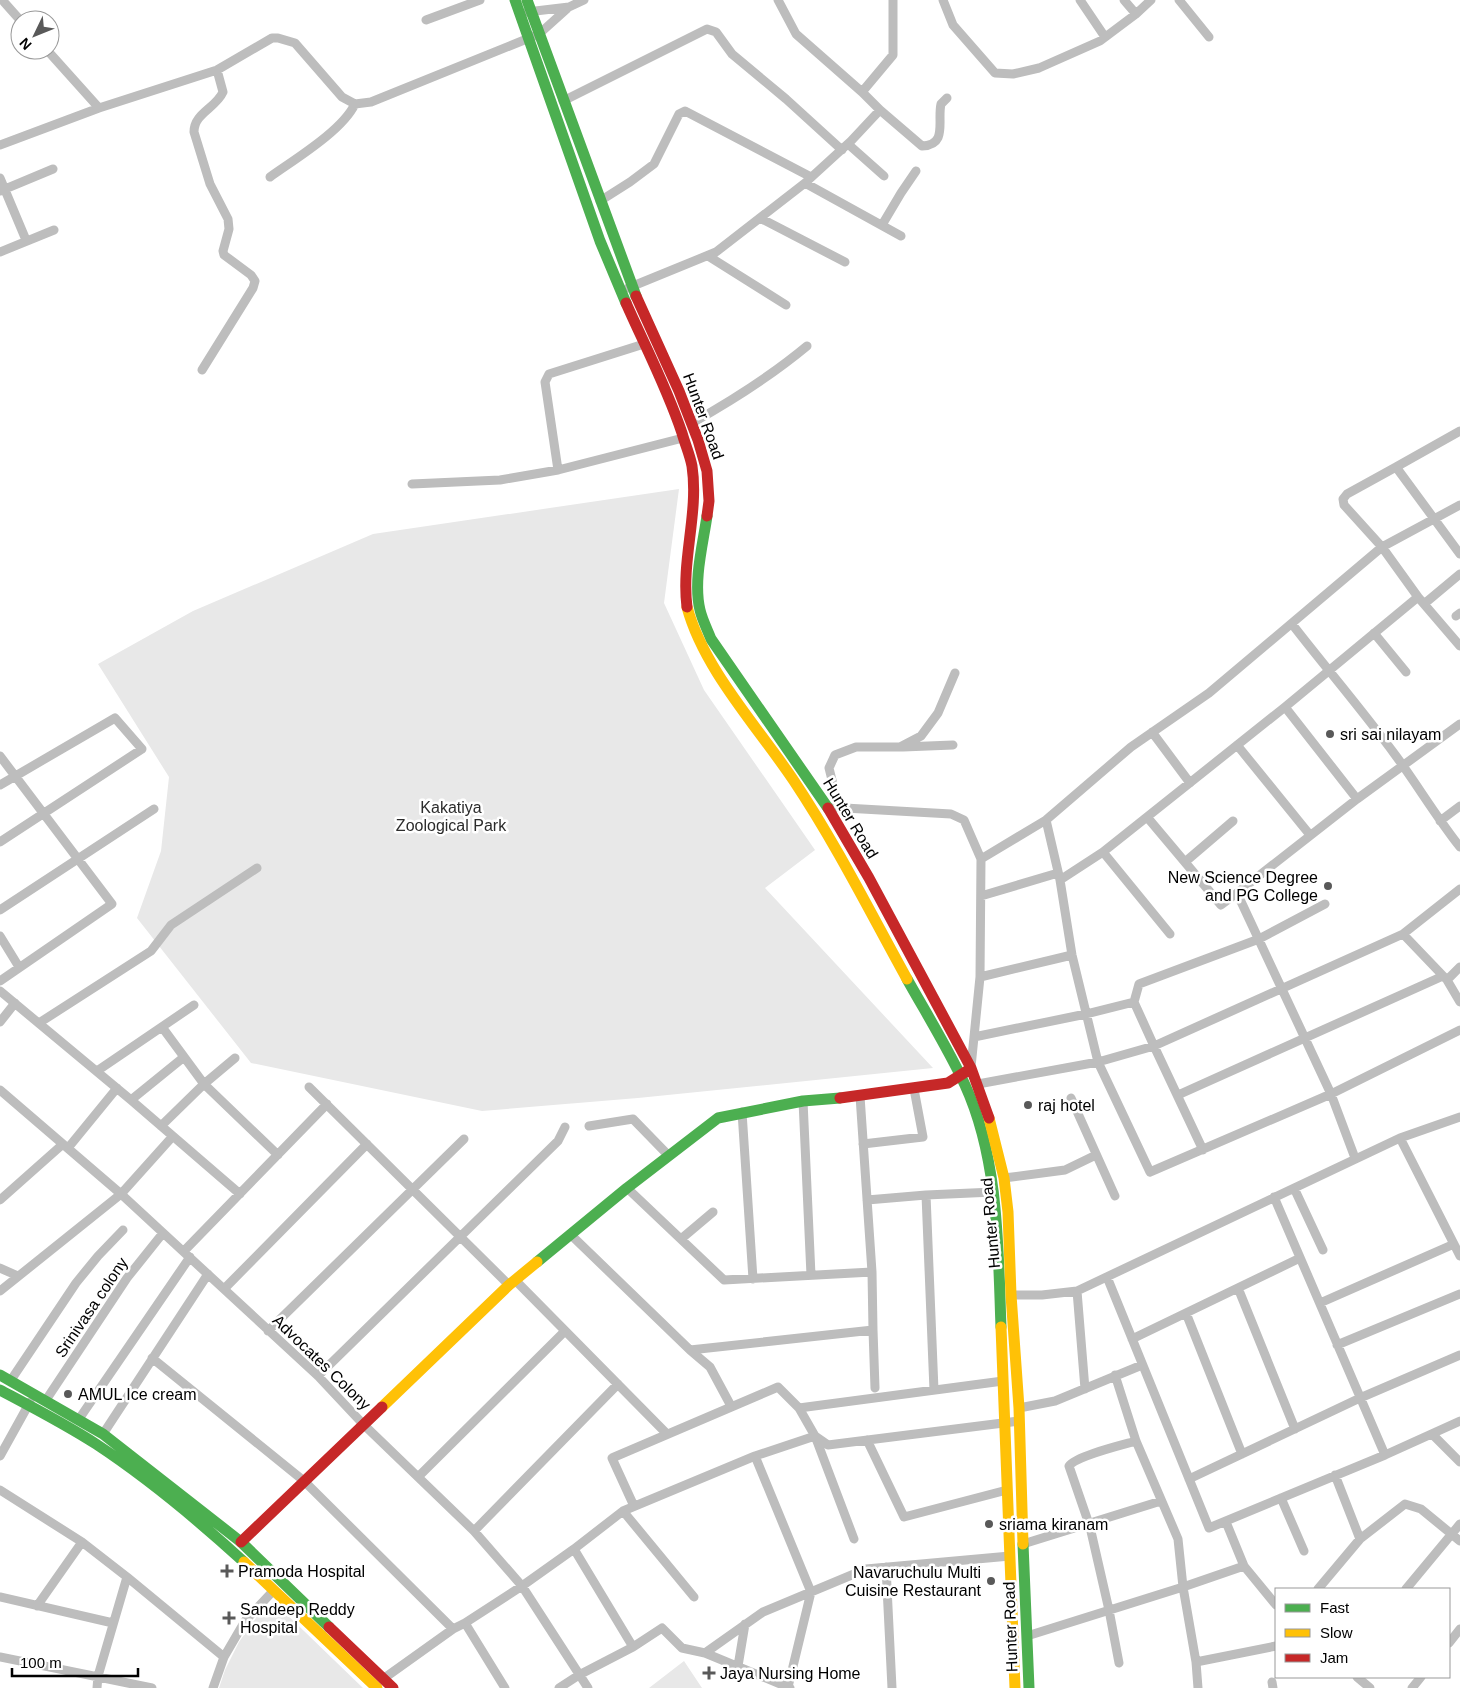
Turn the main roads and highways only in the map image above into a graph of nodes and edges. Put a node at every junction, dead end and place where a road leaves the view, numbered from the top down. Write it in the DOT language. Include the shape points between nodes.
graph roads {
  1 [pos="515,0"];
  2 [pos="526,8"];
  3 [pos="534,37"];
  4 [pos="627,288"];
  5 [pos="793,757"];
  6 [pos="783,765"];
  7 [pos="971,1068"];
  8 [pos="960,1076"];
  9 [pos="1008,1302"];
  10 [pos="0,1374"];
  11 [pos="0,1390"];
  12 [pos="241,1542"];
  13 [pos="380,1683"];
  14 [pos="393,1688"];
  15 [pos="1015,1688"];
  16 [pos="1029,1688"];
  1 -- 2 [label="main road, Hunter Road"];
  2 -- 3 [label="main road, Hunter Road"];
  3 -- 4 [label="main road, Hunter Road" via="564,101"];
  3 -- 4 [label="main road, Hunter Road" via="600,241"];
  4 -- 5 [label="main road, Hunter Road" via="692,423 709,485 698,582 700,610 711,639"];
  4 -- 6 [label="main road, Hunter Road" via="644,344 662,382 692,465 692,525 685,589 692,626 712,666"];
  5 -- 6 [label="main road"];
  5 -- 7 [label="main road, Hunter Road" via="833,808"];
  6 -- 8 [label="main road, Hunter Road" via="825,829"];
  7 -- 8 [label="main road"];
  7 -- 9 [label="main road, Hunter Road" via="992,1124 1004,1178 1008,1212"];
  8 -- 9 [label="main road, Hunter Road" via="972,1101 983,1140 994,1192"];
  8 -- 12 [label="main road" via="948,1083 803,1101 718,1118 512,1283"];
  9 -- 15 [label="main road, Hunter Road" via="1003,1381"];
  9 -- 16 [label="main road, Hunter Road" via="1019,1408"];
  10 -- 12 [label="main road" via="103,1434"];
  11 -- 13 [label="main road" via="95,1444 130,1469 232,1550"];
  12 -- 13 [label="main road"];
  13 -- 14 [label="main road"];
}
